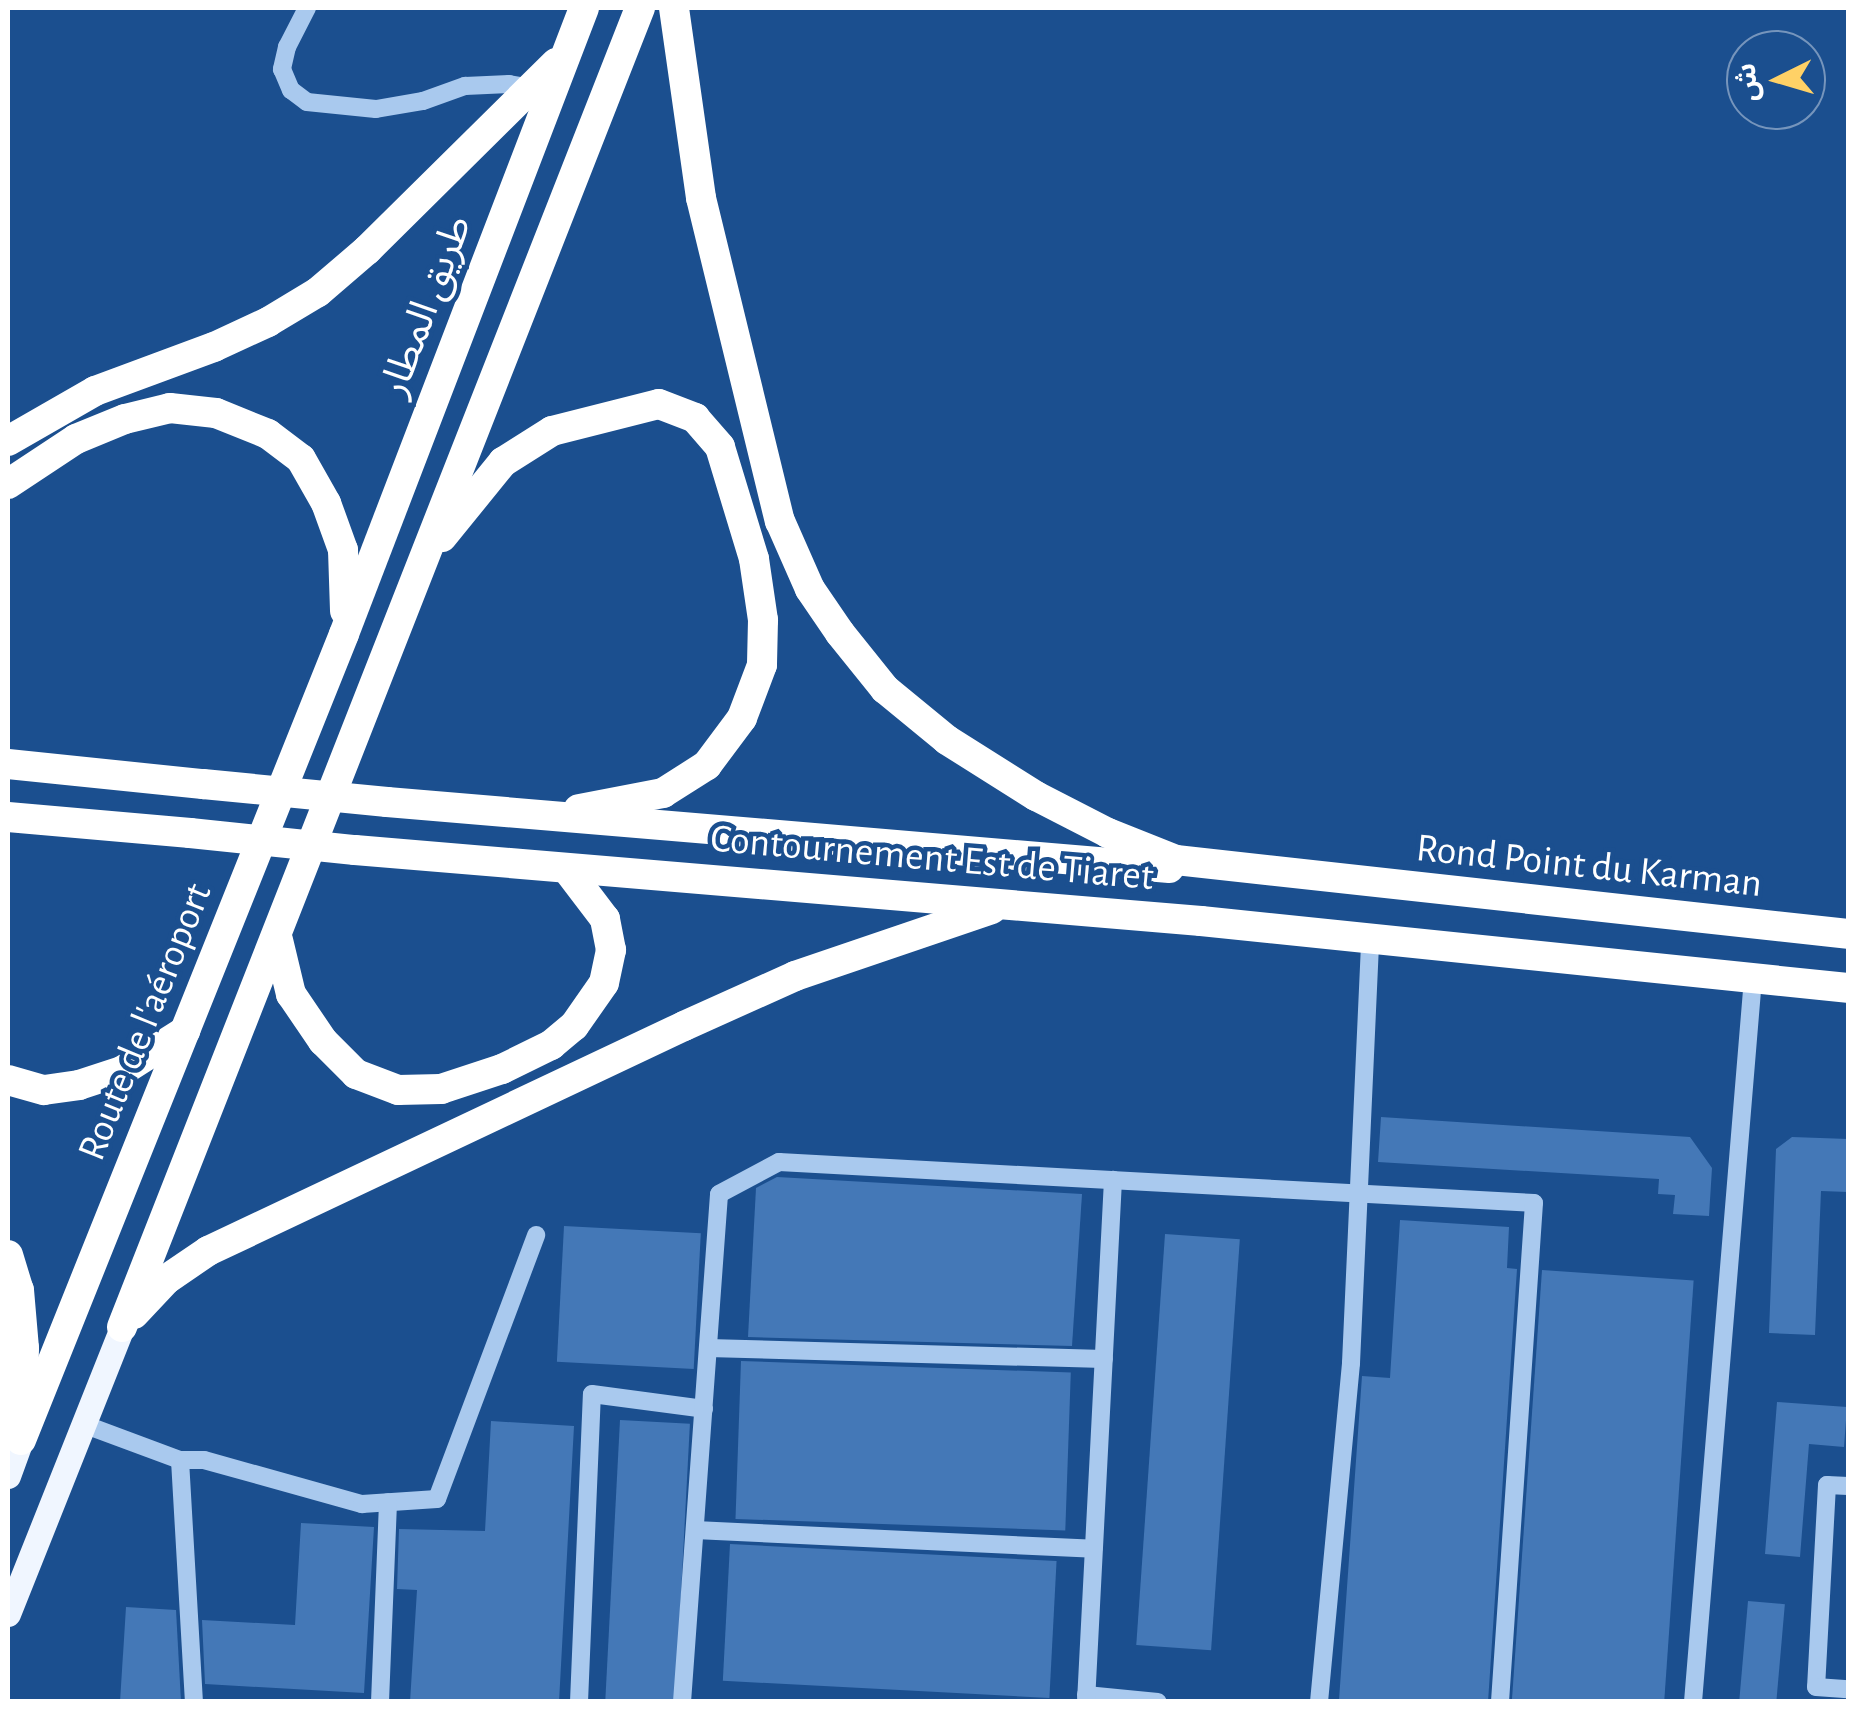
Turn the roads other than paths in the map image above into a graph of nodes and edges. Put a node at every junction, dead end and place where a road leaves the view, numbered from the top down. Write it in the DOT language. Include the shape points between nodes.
graph roads {
  1 [pos="307,8"];
  2 [pos="584,8"];
  3 [pos="640,8"];
  4 [pos="674,8"];
  5 [pos="566,54"];
  6 [pos="531,88"];
  7 [pos="8,441"];
  8 [pos="8,484"];
  9 [pos="424,558"];
  10 [pos="344,634"];
  11 [pos="8,764"];
  12 [pos="8,816"];
  13 [pos="528,816"];
  14 [pos="567,869"];
  15 [pos="1322,878"];
  16 [pos="1008,904"];
  17 [pos="1848,934"];
  18 [pos="1370,938"];
  19 [pos="278,940"];
  20 [pos="1753,980"];
  21 [pos="1848,988"];
  22 [pos="185,1031"];
  23 [pos="8,1080"];
  24 [pos="146,1126"];
  25 [pos="195,1145"];
  26 [pos="1113,1180"];
  27 [pos="1358,1193"];
  28 [pos="536,1235"];
  29 [pos="8,1254"];
  30 [pos="122,1328"];
  31 [pos="708,1348"];
  32 [pos="1104,1359"];
  33 [pos="704,1409"];
  34 [pos="83,1424"];
  35 [pos="21,1440"];
  36 [pos="180,1460"];
  37 [pos="8,1476"];
  38 [pos="1848,1486"];
  39 [pos="388,1502"];
  40 [pos="695,1530"];
  41 [pos="1094,1549"];
  42 [pos="8,1614"];
  43 [pos="1848,1689"];
  44 [pos="1086,1698"];
  45 [pos="194,1702"];
  46 [pos="380,1702"];
  47 [pos="579,1702"];
  48 [pos="682,1702"];
  49 [pos="1158,1702"];
  50 [pos="1320,1702"];
  51 [pos="1500,1702"];
  52 [pos="1693,1702"];
  1 -- 6 [label="street" via="282,69 291,90 307,102 376,109 465,86"];
  2 -- 5 [label="highway, طريق المطار"];
  3 -- 9 [label="highway"];
  4 -- 15 [label="highway" via="701,198 780,521 810,589 840,634 885,689 947,740 1108,833 1176,860"];
  5 -- 6 [label="highway"];
  5 -- 10 [label="highway, طريق المطار"];
  6 -- 7 [label="highway" via="318,292 214,346 95,391"];
  8 -- 10 [label="highway" via="76,439 170,408 216,413 268,434 302,459 326,503 342,550"];
  9 -- 13 [label="highway" via="504,462 552,431 659,404 695,418 720,447 754,558 763,620 762,664 742,718 706,765 663,793"];
  9 -- 19 [label="highway"];
  10 -- 22 [label="highway, Route de l'aéroport"];
  11 -- 13 [label="highway, Contournement Est de Tiaret, bridge"];
  12 -- 14 [label="highway, Contournement Est de Tiaret, bridge"];
  13 -- 15 [label="highway, Contournement Est de Tiaret"];
  14 -- 16 [label="highway, Contournement Est de Tiaret"];
  14 -- 19 [label="highway" via="605,920 610,950 604,983 551,1046 441,1089 398,1090 356,1074 291,994"];
  15 -- 17 [label="highway, Rond Point du Karman"];
  16 -- 18 [label="highway, Contournement Est de Tiaret"];
  16 -- 30 [label="highway" via="795,976 208,1252 167,1279"];
  18 -- 20 [label="highway, Contournement Est de Tiaret"];
  18 -- 27 [label="street"];
  19 -- 25 [label="highway"];
  20 -- 21 [label="highway, Contournement Est de Tiaret"];
  20 -- 52 [label="street"];
  22 -- 23 [label="highway" via="122,1070 79,1086 44,1090"];
  22 -- 24 [label="highway, Route de l'aéroport"];
  24 -- 25 [label="highway"];
  24 -- 35 [label="highway, Route de l'aéroport"];
  25 -- 30 [label="highway"];
  26 -- 27 [label="street"];
  26 -- 31 [label="street" via="779,1162 720,1194"];
  26 -- 32 [label="street"];
  27 -- 50 [label="street" via="1351,1363"];
  27 -- 51 [label="street" via="1534,1202"];
  28 -- 39 [label="street" via="437,1499"];
  29 -- 35 [label="highway" via="24,1348"];
  30 -- 34 [label="main road"];
  31 -- 32 [label="street"];
  31 -- 33 [label="street"];
  32 -- 41 [label="street"];
  33 -- 40 [label="street"];
  33 -- 47 [label="street" via="592,1394"];
  34 -- 36 [label="street"];
  34 -- 42 [label="main road"];
  35 -- 37 [label="main road"];
  36 -- 39 [label="street" via="204,1460 362,1504"];
  36 -- 45 [label="street"];
  38 -- 43 [label="street" via="1827,1485 1816,1687"];
  39 -- 46 [label="street"];
  40 -- 41 [label="street"];
  40 -- 48 [label="street"];
  41 -- 44 [label="street"];
  44 -- 49 [label="street"];
}
